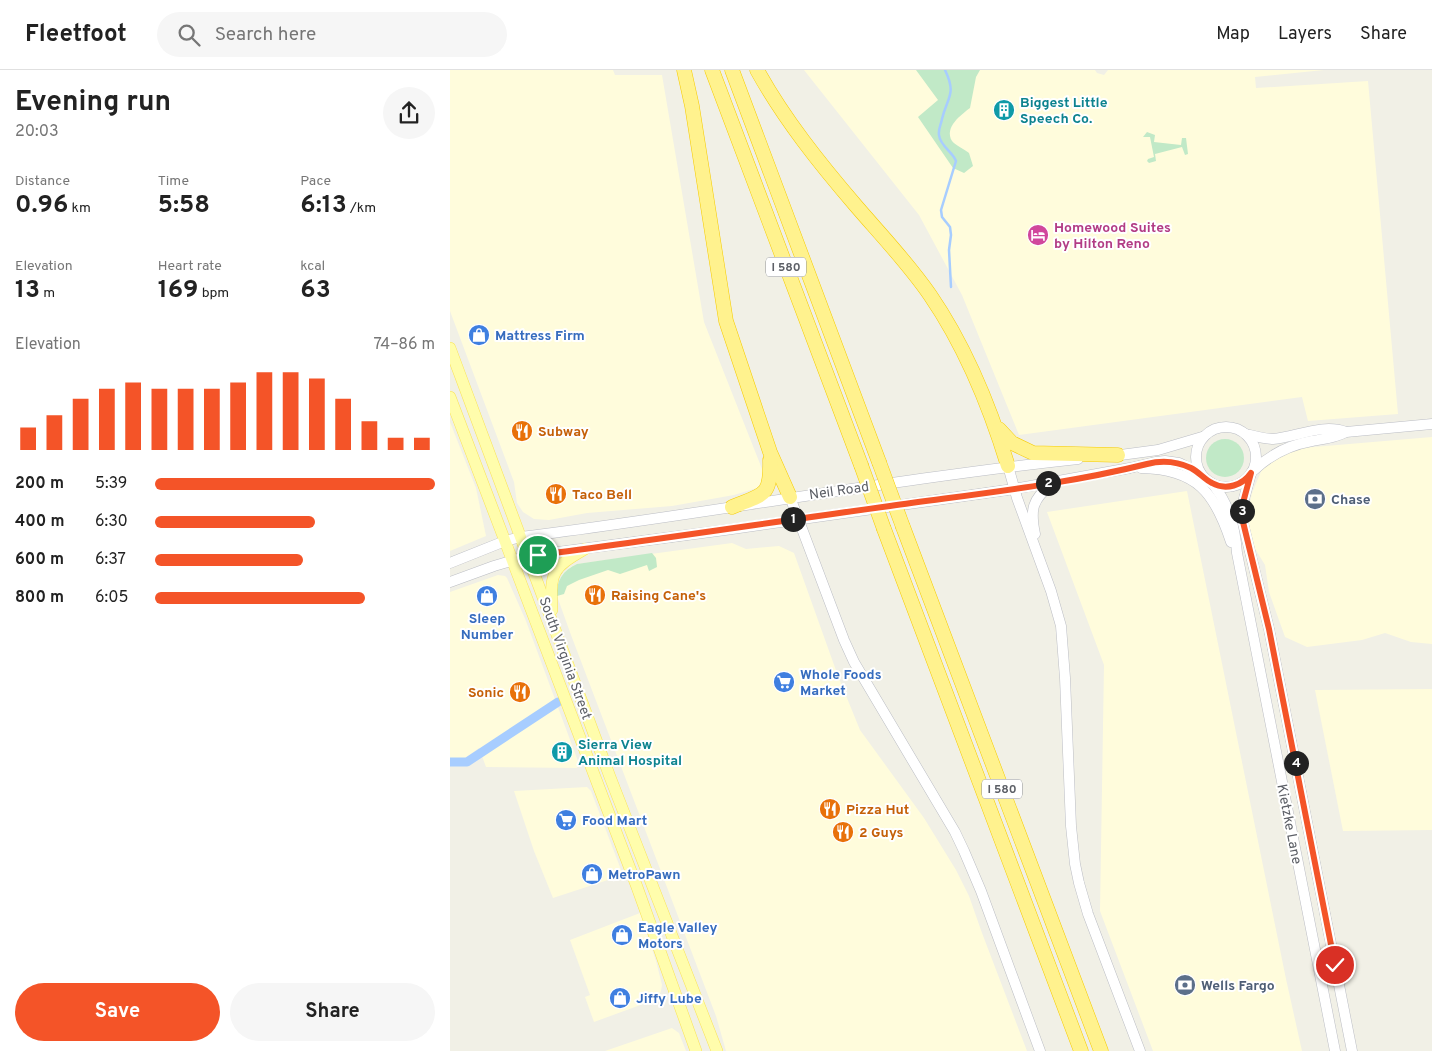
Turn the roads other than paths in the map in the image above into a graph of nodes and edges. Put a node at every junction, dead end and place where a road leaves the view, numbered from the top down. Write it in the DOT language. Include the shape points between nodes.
graph roads {
  1 [pos="684,70"];
  2 [pos="712,70"];
  3 [pos="732,70"];
  4 [pos="756,70"];
  5 [pos="450,348"];
  6 [pos="450,397"];
  7 [pos="993,422"];
  8 [pos="1432,424"];
  9 [pos="1346,432"];
  10 [pos="1246,434"];
  11 [pos="1202,437"];
  12 [pos="770,452"];
  13 [pos="1118,455"];
  14 [pos="1008,466"];
  15 [pos="1130,468"];
  16 [pos="1252,472"];
  17 [pos="1201,474"];
  18 [pos="1054,482"];
  19 [pos="1213,484"];
  20 [pos="1014,488"];
  21 [pos="790,497"];
  22 [pos="732,507"];
  23 [pos="798,519"];
  24 [pos="521,537"];
  25 [pos="504,541"];
  26 [pos="585,549"];
  27 [pos="1237,553"];
  28 [pos="528,556"];
  29 [pos="512,560"];
  30 [pos="450,563"];
  31 [pos="1041,564"];
  32 [pos="450,582"];
  33 [pos="552,622"];
  34 [pos="696,1051"];
  35 [pos="717,1051"];
  36 [pos="1040,1051"];
  37 [pos="1081,1051"];
  38 [pos="1100,1051"];
  39 [pos="1140,1051"];
  40 [pos="1335,1051"];
  41 [pos="1352,1051"];
  1 -- 12 [label="highway" via="726,321"];
  2 -- 37 [label="highway, I 580, bridge"];
  3 -- 38 [label="highway, I 580, bridge"];
  4 -- 7 [label="highway" via="818,160 930,295 962,348"];
  5 -- 24 [label="main road, South Virginia Street"];
  6 -- 25 [label="main road, South Virginia Street"];
  7 -- 13 [label="highway" via="1012,443 1034,453"];
  7 -- 14 [label="highway"];
  8 -- 9 [label="main road"];
  9 -- 10 [label="main road" via="1335,429 1271,439"];
  9 -- 16 [label="main road" via="1282,449"];
  10 -- 11 [label="main road" via="1238,429 1219,427"];
  10 -- 16 [label="main road" via="1255,450"];
  11 -- 13 [label="main road, Neil Road" via="1158,450"];
  11 -- 17 [label="main road" via="1196,450"];
  12 -- 21 [label="highway"];
  12 -- 22 [label="highway" via="771,478 767,489 757,497"];
  13 -- 14 [label="main road, Neil Road"];
  14 -- 20 [label="main road"];
  14 -- 21 [label="main road, Neil Road"];
  15 -- 17 [label="main road, Neil Road" via="1164,461 1179,463"];
  15 -- 18 [label="main road, Neil Road"];
  15 -- 27 [label="main road" via="1182,475 1202,488 1217,505"];
  16 -- 19 [label="main road" via="1242,483 1233,486"];
  16 -- 41 [label="main road, Kietzke Lane" via="1244,499 1243,522 1269,629"];
  17 -- 19 [label="main road"];
  18 -- 20 [label="main road, Neil Road"];
  18 -- 31 [label="main road" via="1040,492 1032,514"];
  19 -- 27 [label="main road, Kietzke Lane" via="1230,512"];
  20 -- 23 [label="main road, Neil Road"];
  20 -- 31 [label="main road"];
  21 -- 22 [label="main road, Neil Road"];
  21 -- 23 [label="main road"];
  22 -- 24 [label="main road, Neil Road"];
  23 -- 26 [label="main road, Neil Road"];
  23 -- 36 [label="main road" via="854,662 955,832 973,870"];
  24 -- 25 [label="main road, Neil Road"];
  24 -- 28 [label="main road, South Virginia Street"];
  25 -- 29 [label="main road, South Virginia Street"];
  25 -- 30 [label="main road, Neil Road"];
  26 -- 28 [label="main road, Neil Road"];
  26 -- 33 [label="main road" via="561,564 552,576"];
  27 -- 40 [label="main road, Kietzke Lane"];
  28 -- 29 [label="main road, Neil Road"];
  28 -- 33 [label="main road, South Virginia Street"];
  29 -- 32 [label="main road, Neil Road"];
  29 -- 34 [label="main road, South Virginia Street"];
  31 -- 39 [label="main road" via="1063,643 1075,864 1088,914"];
  33 -- 35 [label="main road, South Virginia Street"];
}
